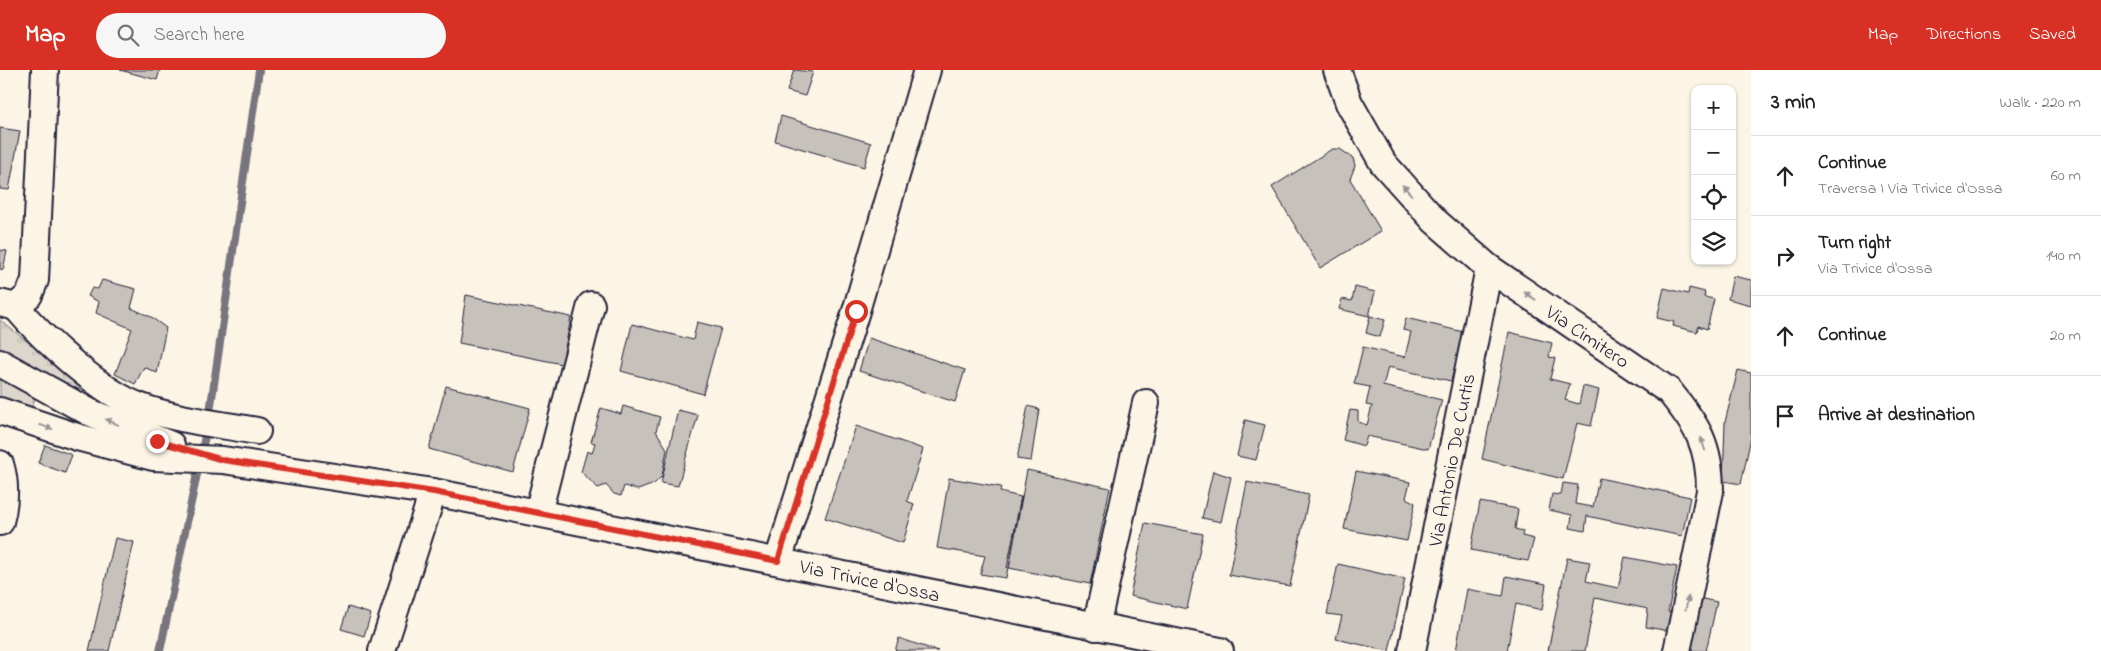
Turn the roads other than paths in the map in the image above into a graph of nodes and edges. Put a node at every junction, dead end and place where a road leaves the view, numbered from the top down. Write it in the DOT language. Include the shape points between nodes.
graph roads {
  1 [pos="45,70"];
  2 [pos="926,70"];
  3 [pos="1337,70"];
  4 [pos="1489,268"];
  5 [pos="591,304"];
  6 [pos="8,305"];
  7 [pos="0,363"];
  8 [pos="1146,403"];
  9 [pos="0,411"];
  10 [pos="257,431"];
  11 [pos="155,449"];
  12 [pos="0,464"];
  13 [pos="434,492"];
  14 [pos="538,513"];
  15 [pos="0,522"];
  16 [pos="778,561"];
  17 [pos="1096,627"];
  18 [pos="382,651"];
  19 [pos="1220,651"];
  20 [pos="1412,651"];
  21 [pos="1676,651"];
  1 -- 6 [label="street" via="35,280 29,295"];
  2 -- 16 [label="street" via="856,311"];
  4 -- 3 [label="street, Via Cimitero, one-way" via="1435,221 1383,163 1349,103"];
  4 -- 20 [label="street, Via Antonio De Curtis"];
  21 -- 4 [label="street, Via Cimitero, one-way" via="1710,491 1710,466 1702,439 1669,390"];
  5 -- 14 [label="street"];
  6 -- 10 [label="street" via="112,392 140,407"];
  11 -- 7 [label="street, one-way"];
  8 -- 17 [label="street"];
  9 -- 11 [label="street, one-way" via="77,438"];
  11 -- 13 [label="street, Via Trivice d'Ossa"];
  12 -- 15 [label="street" via="4,476 4,508"];
  13 -- 14 [label="street, Via Trivice d'Ossa"];
  13 -- 18 [label="street"];
  14 -- 16 [label="street, Via Trivice d'Ossa"];
  16 -- 17 [label="street, Via Trivice d'Ossa"];
  17 -- 19 [label="street, Via Trivice d'Ossa"];
}
